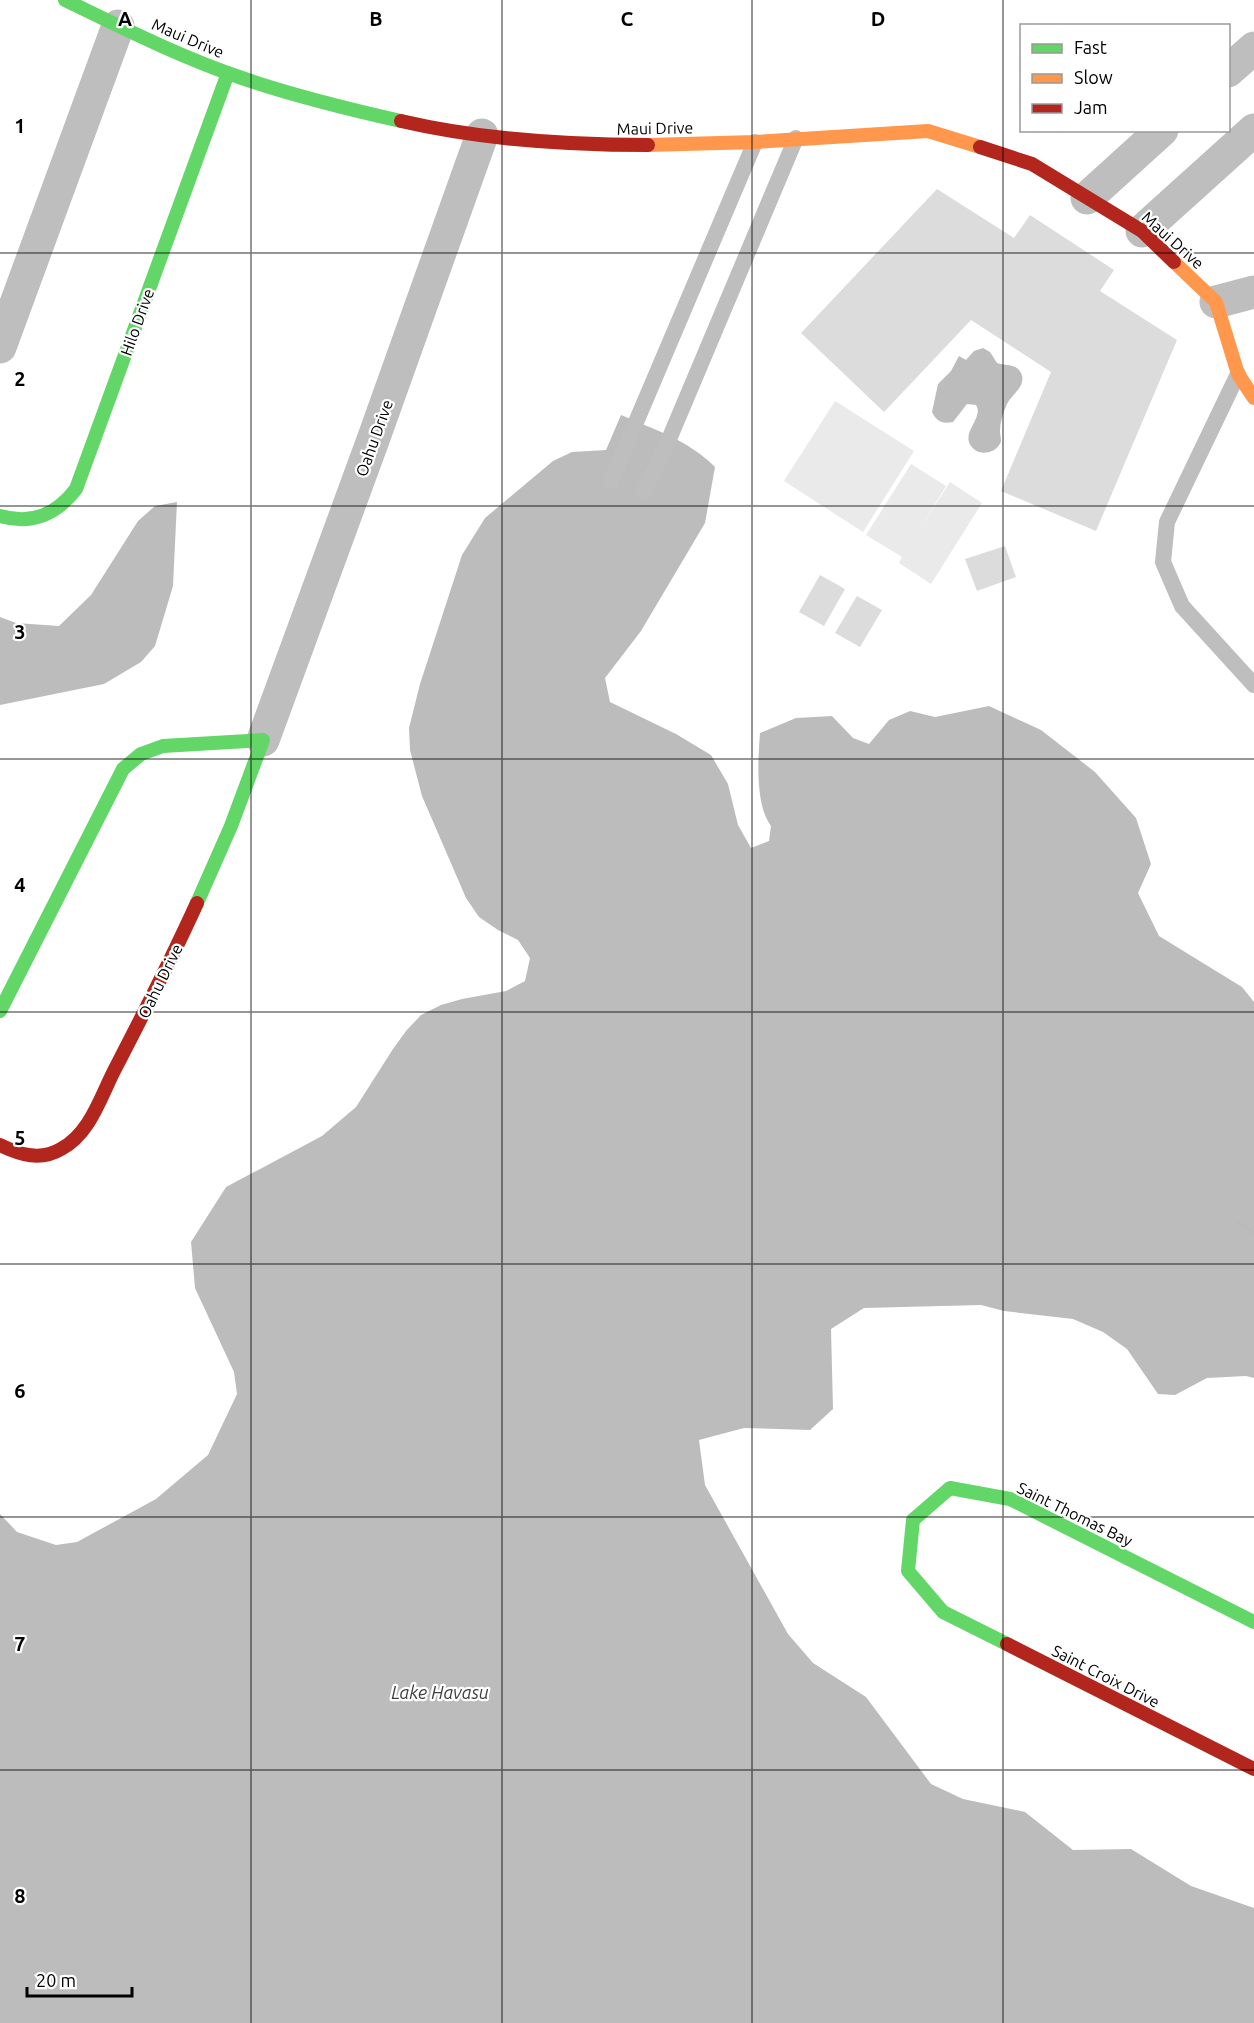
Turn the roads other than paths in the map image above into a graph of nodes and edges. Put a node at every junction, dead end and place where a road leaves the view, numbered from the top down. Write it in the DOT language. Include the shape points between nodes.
graph roads {
  1 [pos="65,0"];
  2 [pos="118,26"];
  3 [pos="1254,48"];
  4 [pos="1230,69"];
  5 [pos="228,73"];
  6 [pos="1254,130"];
  7 [pos="1160,132"];
  8 [pos="482,135"];
  9 [pos="795,138"];
  10 [pos="755,142"];
  11 [pos="1088,198"];
  12 [pos="1142,231"];
  13 [pos="1254,292"];
  14 [pos="1216,302"];
  15 [pos="0,347"];
  16 [pos="1238,374"];
  17 [pos="1254,398"];
  18 [pos="611,481"];
  19 [pos="644,492"];
  20 [pos="0,516"];
  21 [pos="1254,685"];
  22 [pos="262,740"];
  23 [pos="0,1011"];
  24 [pos="0,1145"];
  25 [pos="943,1612"];
  26 [pos="1254,1622"];
  27 [pos="1254,1769"];
  1 -- 2 [label="street, Maui Drive"];
  2 -- 5 [label="street, Maui Drive"];
  2 -- 15 [label="street"];
  3 -- 4 [label="street"];
  5 -- 8 [label="street, Maui Drive" via="327,104"];
  5 -- 20 [label="street, Hilo Drive" via="76,489 64,505 41,518"];
  6 -- 12 [label="street"];
  7 -- 11 [label="street"];
  8 -- 10 [label="street, Maui Drive" via="592,145"];
  8 -- 22 [label="street, Oahu Drive"];
  9 -- 10 [label="street, Maui Drive"];
  9 -- 11 [label="street, Maui Drive" via="928,131 1032,164"];
  9 -- 19 [label="lane"];
  10 -- 18 [label="lane"];
  11 -- 12 [label="street, Maui Drive"];
  12 -- 14 [label="street, Maui Drive"];
  13 -- 14 [label="street"];
  14 -- 16 [label="street"];
  16 -- 17 [label="street"];
  16 -- 21 [label="lane" via="1167,522 1163,562 1182,606"];
  22 -- 23 [label="street" via="158,746 128,763 115,781"];
  22 -- 24 [label="street, Oahu Drive" via="192,916 84,1128 68,1145 46,1155 21,1155"];
  25 -- 26 [label="street, Saint Thomas Bay" via="908,1571 913,1520 950,1488 1010,1499"];
  25 -- 27 [label="street, Saint Croix Drive"];
}
